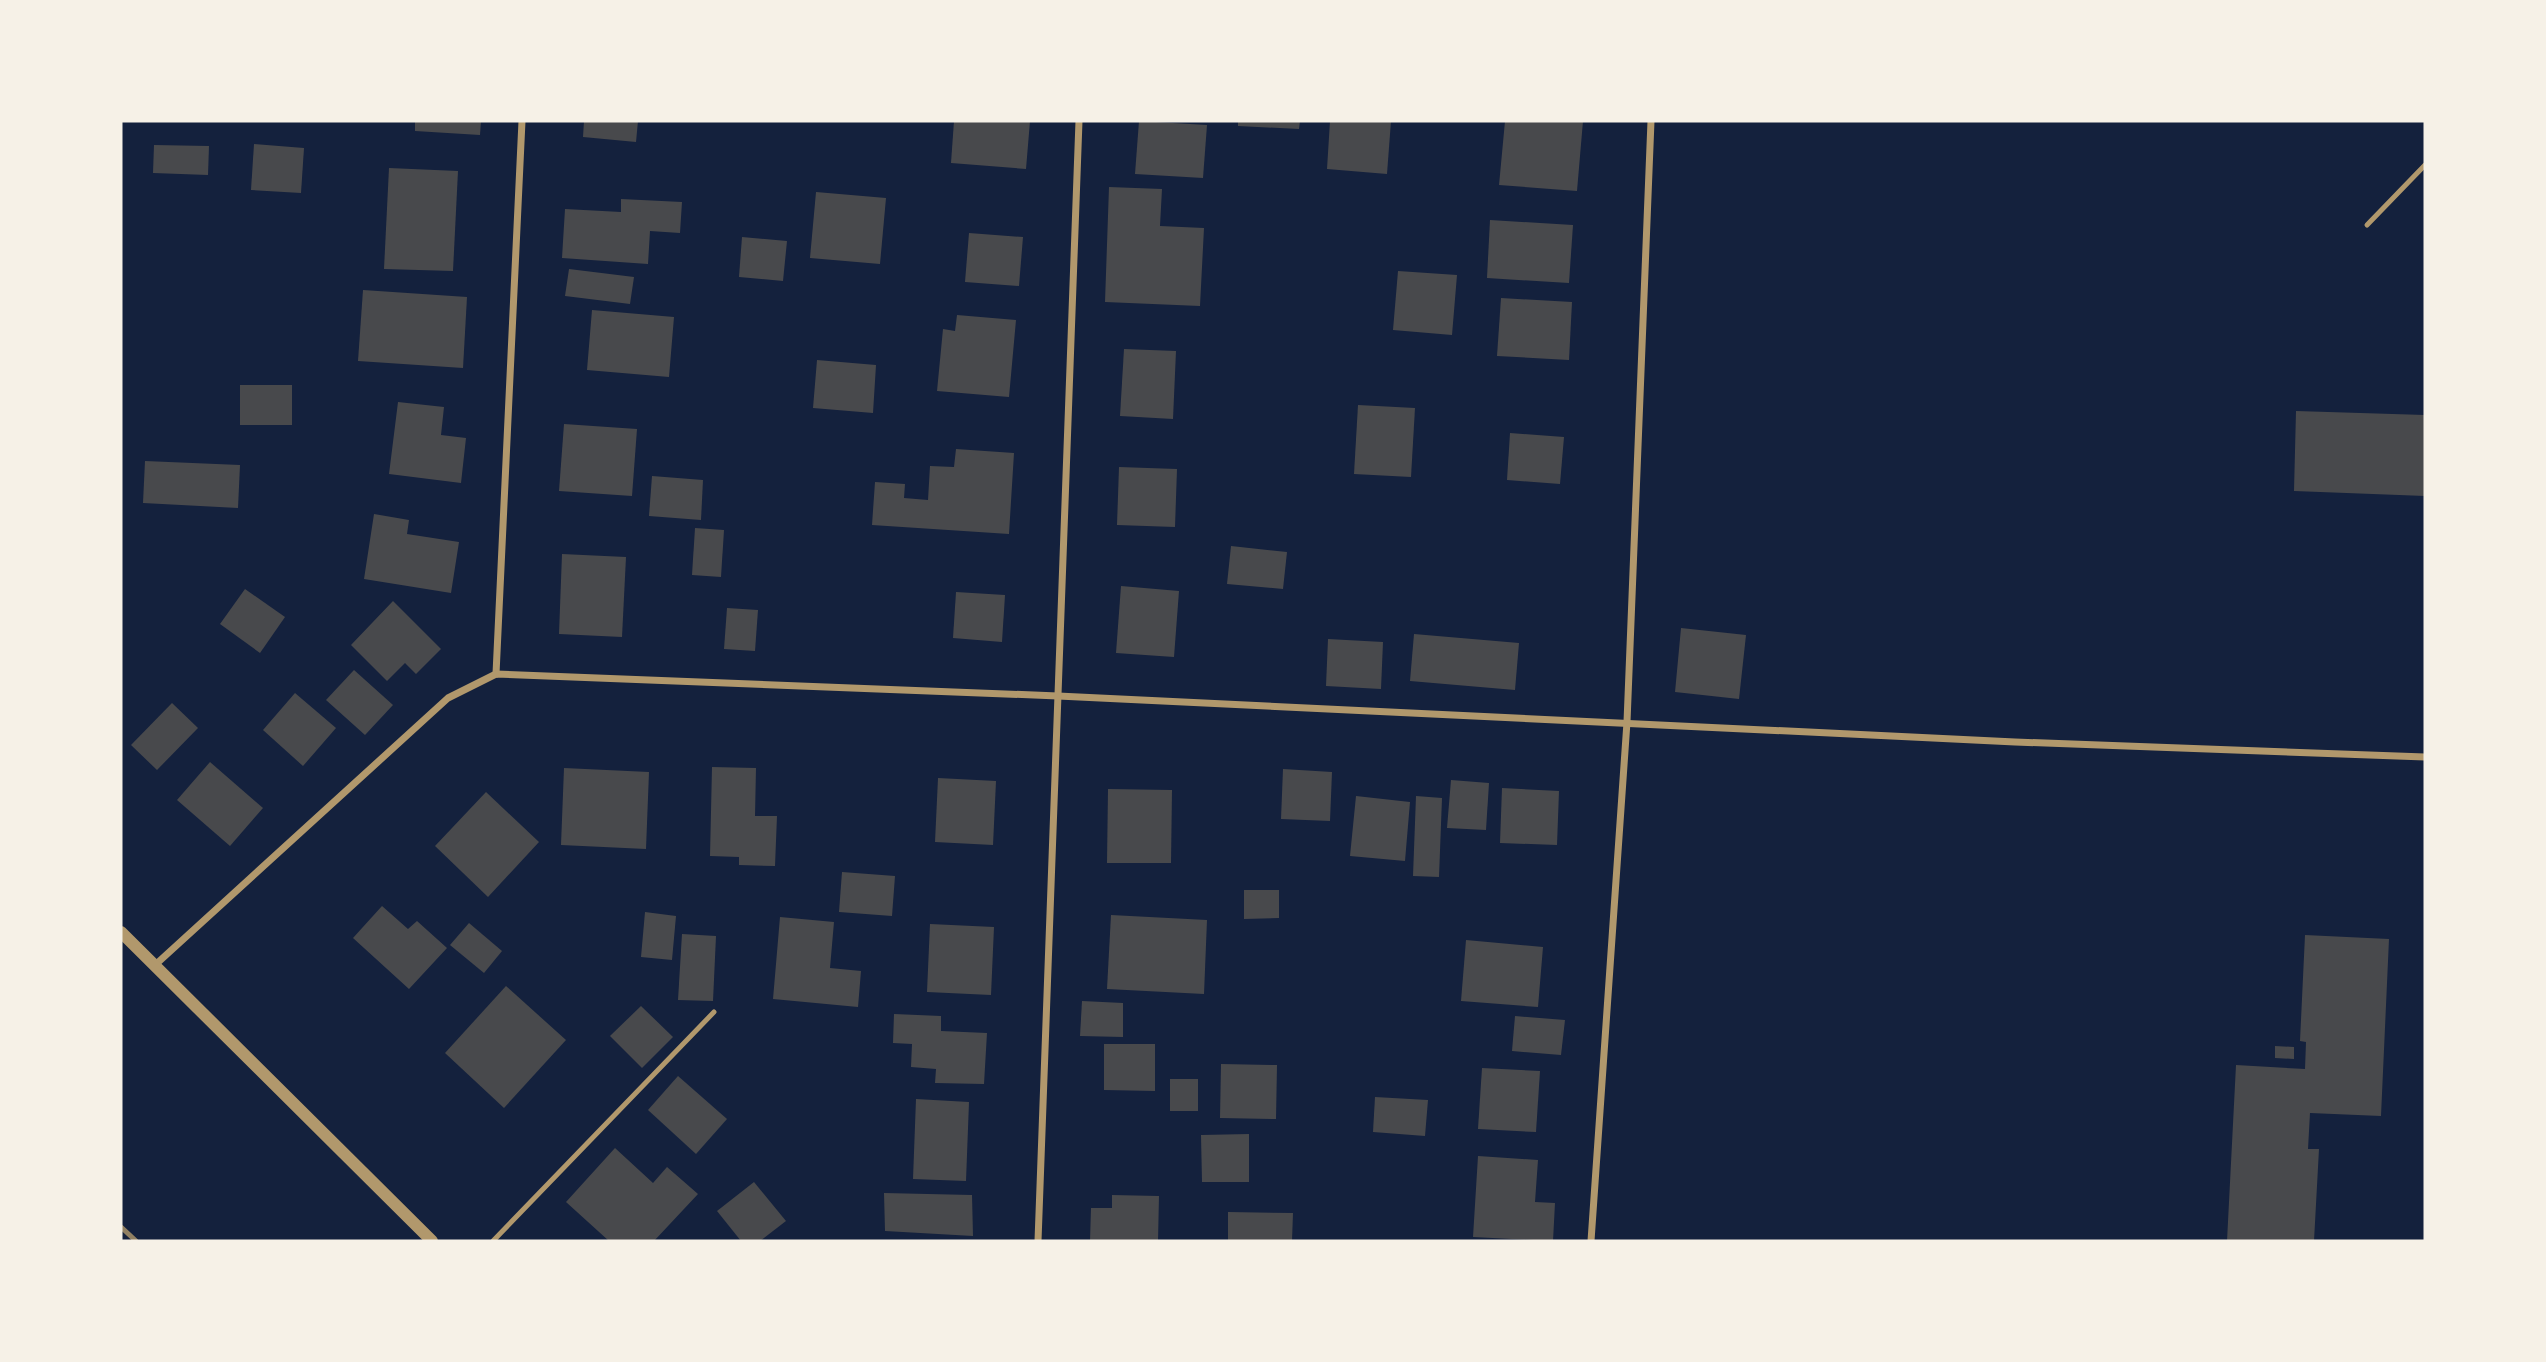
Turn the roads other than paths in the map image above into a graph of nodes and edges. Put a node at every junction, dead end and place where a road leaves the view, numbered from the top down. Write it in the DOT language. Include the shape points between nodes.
graph roads {
  1 [pos="523,121"];
  2 [pos="1079,121"];
  3 [pos="1651,121"];
  4 [pos="2425,165"];
  5 [pos="2367,225"];
  6 [pos="496,674"];
  7 [pos="1058,696"];
  8 [pos="1627,722"];
  9 [pos="2425,757"];
  10 [pos="121,932"];
  11 [pos="154,966"];
  12 [pos="714,1012"];
  13 [pos="432,1241"];
  14 [pos="493,1241"];
  15 [pos="1038,1241"];
  16 [pos="1591,1241"];
  1 -- 6 [label="street"];
  2 -- 7 [label="street"];
  3 -- 8 [label="street"];
  4 -- 5 [label="lane"];
  6 -- 7 [label="street"];
  6 -- 11 [label="street" via="448,698"];
  7 -- 8 [label="street"];
  7 -- 15 [label="street"];
  8 -- 9 [label="street"];
  8 -- 16 [label="street"];
  10 -- 11 [label="street"];
  11 -- 13 [label="street"];
  12 -- 14 [label="lane"];
}
